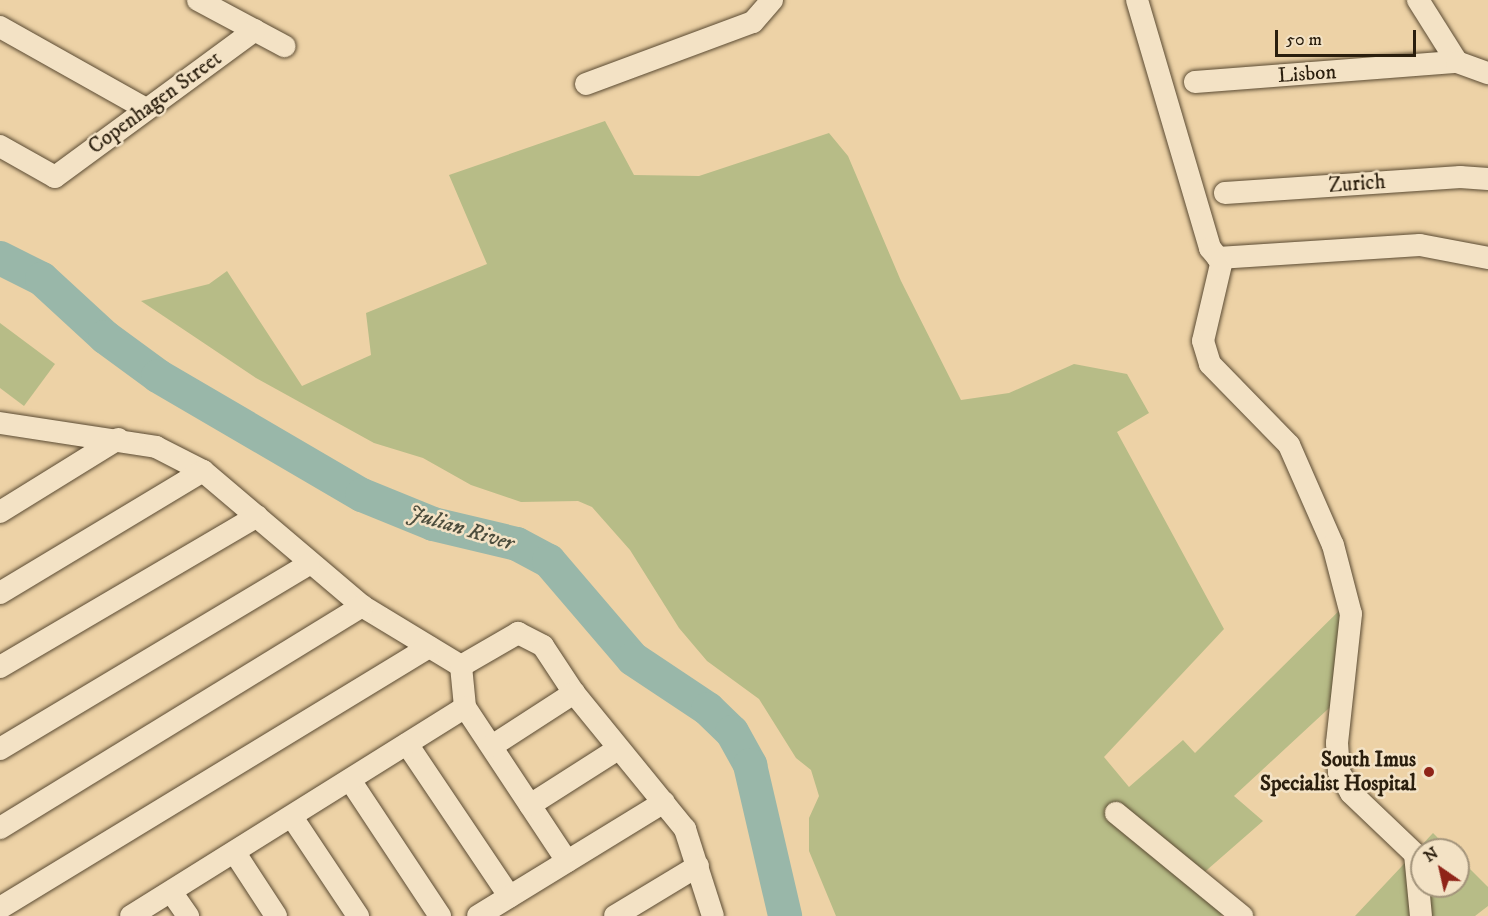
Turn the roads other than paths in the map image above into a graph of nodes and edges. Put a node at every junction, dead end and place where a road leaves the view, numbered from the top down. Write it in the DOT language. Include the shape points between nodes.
graph roads {
  1 [pos="198,0"];
  2 [pos="772,0"];
  3 [pos="1137,0"];
  4 [pos="1418,0"];
  5 [pos="0,27"];
  6 [pos="255,30"];
  7 [pos="284,46"];
  8 [pos="1457,62"];
  9 [pos="1488,73"];
  10 [pos="1195,82"];
  11 [pos="586,84"];
  12 [pos="146,109"];
  13 [pos="0,146"];
  14 [pos="1488,179"];
  15 [pos="1225,193"];
  16 [pos="1488,258"];
  17 [pos="1222,260"];
  18 [pos="0,423"];
  19 [pos="118,439"];
  20 [pos="202,471"];
  21 [pos="0,512"];
  22 [pos="257,516"];
  23 [pos="309,564"];
  24 [pos="0,593"];
  25 [pos="362,606"];
  26 [pos="429,647"];
  27 [pos="460,666"];
  28 [pos="0,667"];
  29 [pos="574,693"];
  30 [pos="465,707"];
  31 [pos="407,744"];
  32 [pos="492,746"];
  33 [pos="618,749"];
  34 [pos="0,750"];
  35 [pos="350,780"];
  36 [pos="664,802"];
  37 [pos="530,805"];
  38 [pos="1116,813"];
  39 [pos="292,817"];
  40 [pos="0,828"];
  41 [pos="235,853"];
  42 [pos="567,861"];
  43 [pos="698,866"];
  44 [pos="172,892"];
  45 [pos="510,897"];
  46 [pos="0,908"];
  47 [pos="131,916"];
  48 [pos="188,916"];
  49 [pos="276,916"];
  50 [pos="358,916"];
  51 [pos="440,916"];
  52 [pos="478,916"];
  53 [pos="615,916"];
  54 [pos="713,916"];
  55 [pos="1242,916"];
  56 [pos="1421,916"];
  1 -- 6 [label="street"];
  2 -- 11 [label="street" via="753,22"];
  3 -- 17 [label="street" via="1210,248"];
  4 -- 8 [label="street"];
  5 -- 12 [label="street"];
  6 -- 7 [label="street"];
  6 -- 12 [label="street, Copenhagen Street"];
  8 -- 9 [label="street, Lisbon"];
  8 -- 10 [label="street, Lisbon"];
  12 -- 13 [label="street, Copenhagen Street" via="56,177"];
  14 -- 15 [label="street, Zurich" via="1460,177"];
  16 -- 17 [label="street" via="1420,245"];
  17 -- 56 [label="street" via="1203,341 1210,364 1289,445 1333,545 1351,614 1337,743 1339,772 1351,794 1415,854"];
  18 -- 19 [label="street"];
  19 -- 20 [label="street" via="156,447"];
  19 -- 21 [label="street"];
  20 -- 22 [label="street"];
  20 -- 24 [label="street"];
  22 -- 23 [label="street"];
  22 -- 28 [label="street"];
  23 -- 25 [label="street"];
  23 -- 34 [label="street"];
  25 -- 26 [label="street"];
  25 -- 40 [label="street"];
  26 -- 27 [label="street"];
  26 -- 46 [label="street"];
  27 -- 29 [label="street" via="524,633 543,646"];
  27 -- 30 [label="street"];
  29 -- 32 [label="street"];
  29 -- 33 [label="street"];
  30 -- 31 [label="street"];
  30 -- 32 [label="street"];
  31 -- 35 [label="street"];
  31 -- 45 [label="street"];
  32 -- 37 [label="street"];
  33 -- 36 [label="street"];
  33 -- 37 [label="street"];
  35 -- 39 [label="street"];
  35 -- 51 [label="street"];
  36 -- 42 [label="street"];
  36 -- 43 [label="street" via="685,829"];
  37 -- 42 [label="street"];
  38 -- 55 [label="street"];
  39 -- 41 [label="street"];
  39 -- 50 [label="street"];
  41 -- 44 [label="street"];
  41 -- 49 [label="street"];
  42 -- 45 [label="street"];
  43 -- 53 [label="street"];
  43 -- 54 [label="street"];
  44 -- 47 [label="street"];
  44 -- 48 [label="street"];
  45 -- 52 [label="street"];
}
